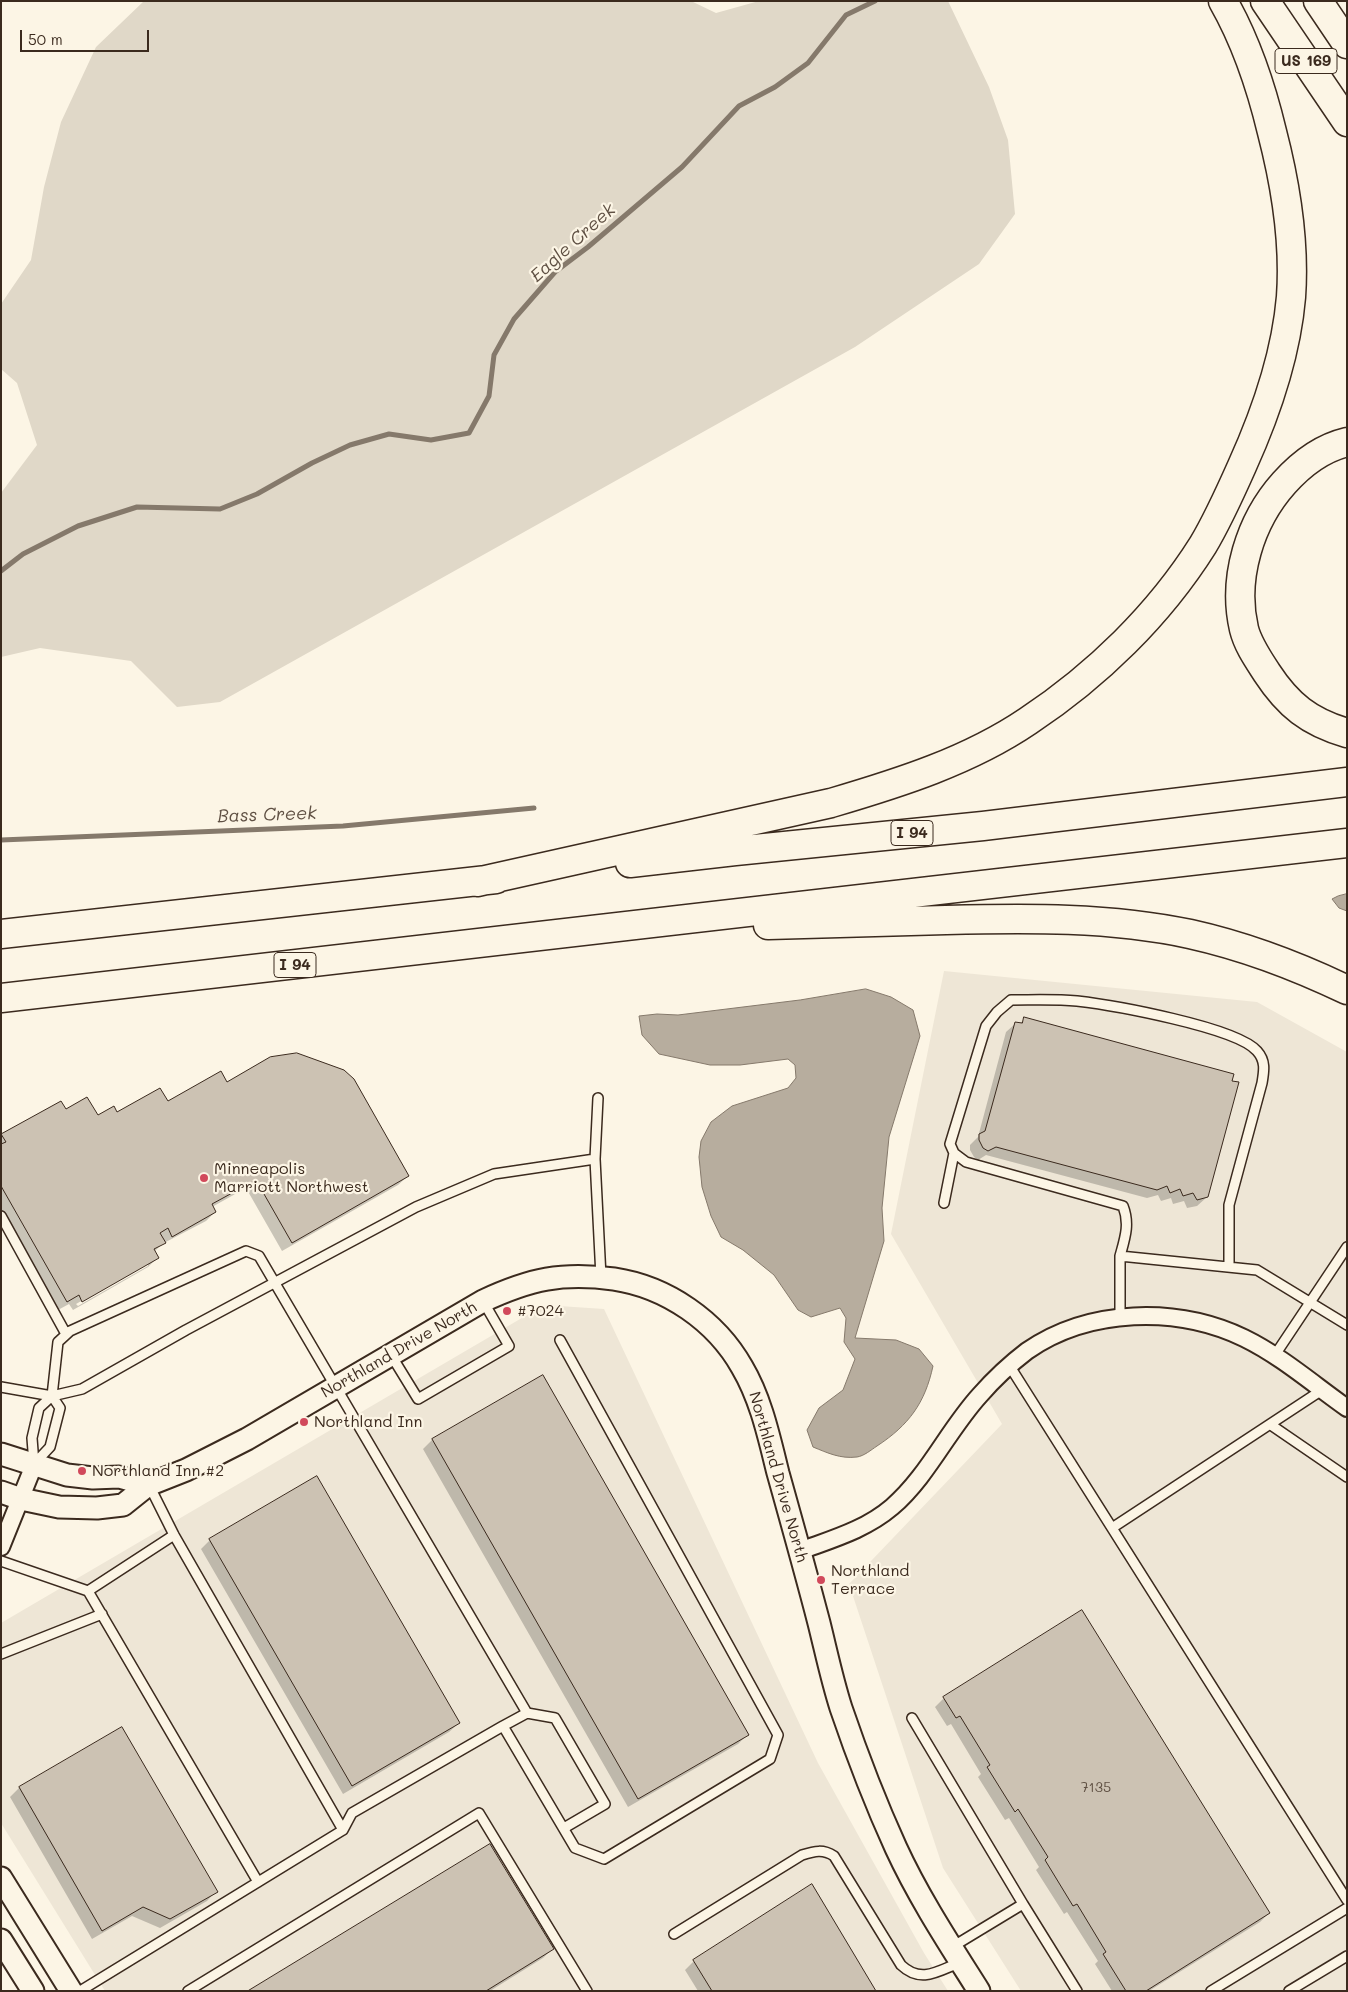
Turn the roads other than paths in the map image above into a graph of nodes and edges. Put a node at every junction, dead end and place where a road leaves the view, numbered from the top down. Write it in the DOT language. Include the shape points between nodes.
graph roads {
  1 [pos="1223,1"];
  2 [pos="1265,1"];
  3 [pos="1318,1"];
  4 [pos="1347,44"];
  5 [pos="1347,122"];
  6 [pos="1347,442"];
  7 [pos="1347,733"];
  8 [pos="1347,782"];
  9 [pos="1347,843"];
  10 [pos="477,882"];
  11 [pos="589,930"];
  12 [pos="1,934"];
  13 [pos="1347,990"];
  14 [pos="1,998"];
  15 [pos="598,1098"];
  16 [pos="954,1153"];
  17 [pos="595,1159"];
  18 [pos="944,1203"];
  19 [pos="1,1216"];
  20 [pos="1347,1247"];
  21 [pos="1120,1256"];
  22 [pos="1229,1267"];
  23 [pos="601,1278"];
  24 [pos="274,1283"];
  25 [pos="483,1301"];
  26 [pos="1309,1302"];
  27 [pos="1120,1316"];
  28 [pos="1347,1325"];
  29 [pos="66,1334"];
  30 [pos="560,1340"];
  31 [pos="392,1355"];
  32 [pos="1275,1355"];
  33 [pos="1010,1366"];
  34 [pos="1,1387"];
  35 [pos="336,1387"];
  36 [pos="1322,1390"];
  37 [pos="52,1396"];
  38 [pos="1347,1408"];
  39 [pos="1271,1425"];
  40 [pos="1,1454"];
  41 [pos="34,1465"];
  42 [pos="1347,1477"];
  43 [pos="148,1485"];
  44 [pos="1,1492"];
  45 [pos="21,1499"];
  46 [pos="1112,1528"];
  47 [pos="174,1535"];
  48 [pos="1,1547"];
  49 [pos="800,1551"];
  50 [pos="1,1561"];
  51 [pos="88,1591"];
  52 [pos="102,1614"];
  53 [pos="1,1654"];
  54 [pos="526,1712"];
  55 [pos="912,1718"];
  56 [pos="503,1726"];
  57 [pos="564,1828"];
  58 [pos="344,1830"];
  59 [pos="1,1878"];
  60 [pos="258,1882"];
  61 [pos="1347,1900"];
  62 [pos="1023,1904"];
  63 [pos="1347,1908"];
  64 [pos="674,1934"];
  65 [pos="1,1940"];
  66 [pos="957,1955"];
  67 [pos="1347,1956"];
  68 [pos="33,1991"];
  69 [pos="71,1991"];
  70 [pos="80,1991"];
  71 [pos="188,1991"];
  72 [pos="587,1991"];
  73 [pos="979,1991"];
  74 [pos="1077,1991"];
  75 [pos="1211,1991"];
  76 [pos="1289,1991"];
  1 -- 10 [label="highway" via="1256,74 1282,171 1290,223 1292,270 1289,316 1274,382 1250,449 1204,544 1173,588 1137,630 1033,718 968,754 914,777 831,803"];
  2 -- 5 [label="highway, US 169"];
  3 -- 4 [label="highway, US 169"];
  6 -- 7 [label="highway" via="1328,449 1299,467 1276,491 1258,518 1242,572 1241,591 1244,628 1249,643 1278,688 1312,720"];
  8 -- 10 [label="highway, I 94"];
  9 -- 11 [label="highway, I 94"];
  10 -- 12 [label="highway, I 94"];
  11 -- 13 [label="highway" via="1037,918 1108,922 1217,941 1302,970"];
  11 -- 14 [label="highway, I 94"];
  15 -- 17 [label="lane"];
  16 -- 18 [label="lane"];
  16 -- 21 [label="lane" via="966,1162 1123,1206 1127,1229"];
  16 -- 22 [label="lane" via="950,1144 986,1026 1011,1000 1076,1001 1164,1017 1250,1044 1264,1065 1229,1205"];
  17 -- 23 [label="lane"];
  17 -- 24 [label="lane" via="494,1174 416,1207"];
  19 -- 29 [label="lane"];
  20 -- 26 [label="lane"];
  21 -- 22 [label="lane"];
  21 -- 27 [label="lane"];
  22 -- 26 [label="lane" via="1257,1270"];
  23 -- 25 [label="street, Northland Drive North" via="554,1277 508,1289"];
  23 -- 49 [label="street, Northland Drive North" via="629,1282 673,1300 705,1321 742,1366 761,1411"];
  24 -- 29 [label="lane" via="259,1256 246,1251"];
  24 -- 35 [label="lane"];
  24 -- 37 [label="lane" via="82,1389"];
  25 -- 31 [label="street, Northland Drive North"];
  25 -- 31 [label="lane" via="509,1346 418,1399"];
  26 -- 28 [label="lane"];
  26 -- 32 [label="lane"];
  27 -- 32 [label="street" via="1168,1317 1205,1324 1242,1337"];
  27 -- 33 [label="street" via="1059,1334 1029,1350"];
  29 -- 37 [label="lane" via="58,1342"];
  30 -- 57 [label="lane" via="778,1735 770,1760 604,1859 575,1848"];
  31 -- 35 [label="street, Northland Drive North"];
  32 -- 36 [label="street"];
  33 -- 46 [label="lane"];
  33 -- 49 [label="street" via="979,1396 913,1486 891,1508 859,1529"];
  34 -- 37 [label="lane"];
  35 -- 43 [label="street, Northland Drive North" via="215,1456"];
  35 -- 54 [label="lane"];
  36 -- 38 [label="street"];
  36 -- 39 [label="lane"];
  37 -- 41 [label="lane" via="39,1408 32,1438"];
  37 -- 41 [label="lane" via="60,1408 57,1423 50,1447"];
  39 -- 42 [label="lane"];
  39 -- 46 [label="lane"];
  40 -- 41 [label="street"];
  41 -- 43 [label="street" via="67,1475 119,1477"];
  41 -- 45 [label="street"];
  43 -- 45 [label="street, Northland Drive North" via="123,1505 97,1508 59,1507"];
  43 -- 47 [label="lane"];
  44 -- 45 [label="street, Northland Drive North"];
  45 -- 48 [label="street"];
  46 -- 61 [label="lane"];
  47 -- 51 [label="lane"];
  47 -- 58 [label="lane"];
  49 -- 66 [label="street, Northland Drive North" via="840,1705 866,1778 897,1850"];
  50 -- 51 [label="lane"];
  51 -- 52 [label="lane"];
  52 -- 53 [label="lane"];
  52 -- 60 [label="lane"];
  54 -- 56 [label="lane"];
  54 -- 57 [label="lane" via="555,1718 605,1804"];
  55 -- 62 [label="lane"];
  56 -- 57 [label="lane"];
  56 -- 58 [label="lane" via="352,1813"];
  58 -- 60 [label="lane"];
  59 -- 69 [label="street"];
  60 -- 70 [label="lane"];
  62 -- 66 [label="lane"];
  62 -- 74 [label="lane"];
  63 -- 75 [label="lane"];
  64 -- 66 [label="lane" via="802,1855 816,1850 834,1856 909,1972 920,1976"];
  65 -- 68 [label="street"];
  66 -- 73 [label="street, Northland Drive North"];
  67 -- 76 [label="lane"];
  71 -- 72 [label="lane" via="479,1813"];
}
